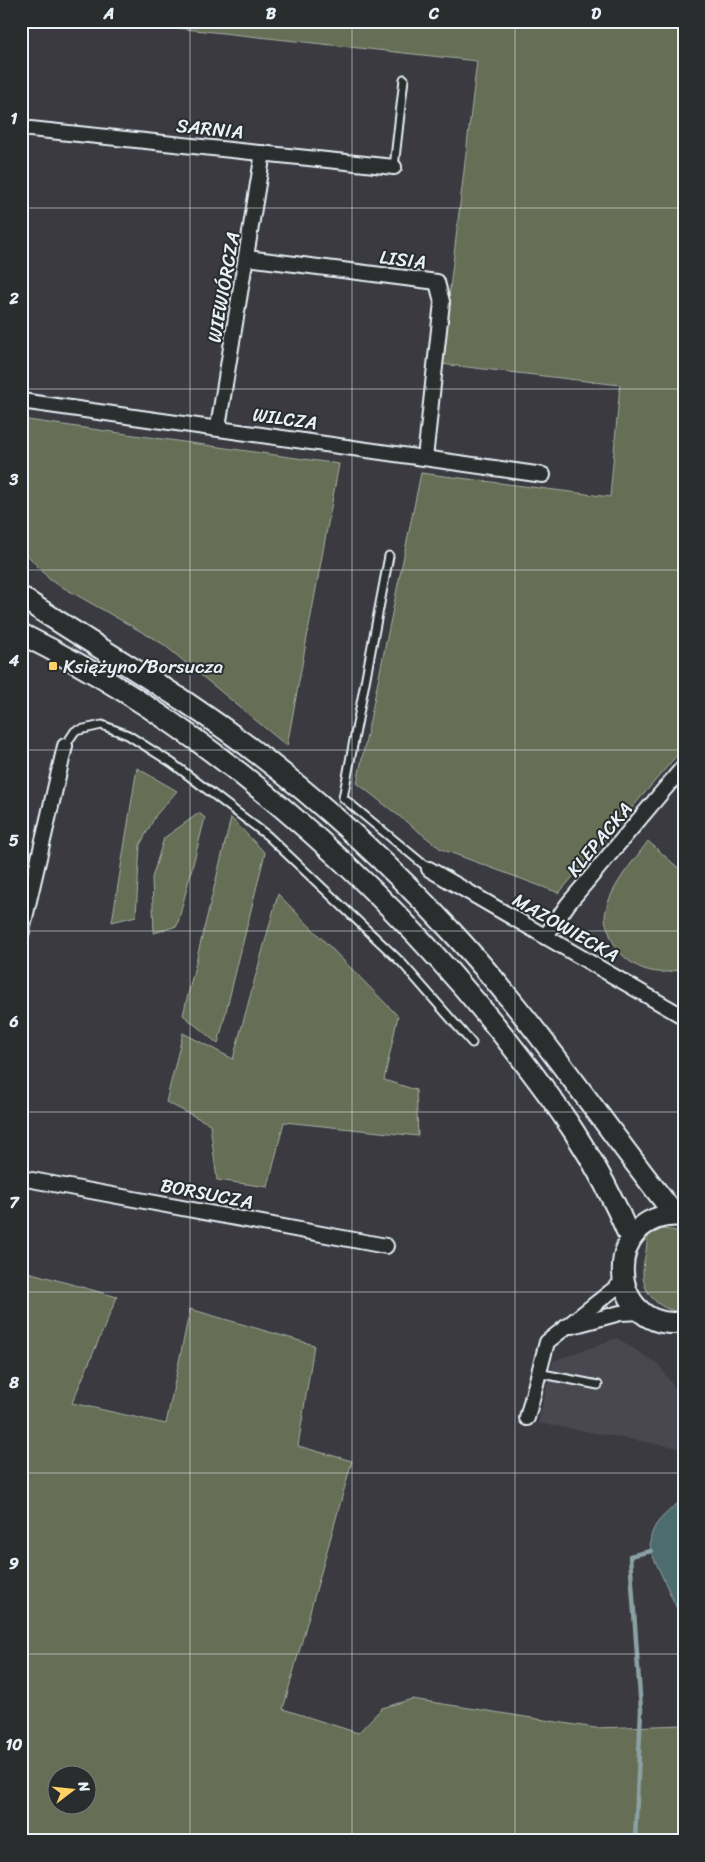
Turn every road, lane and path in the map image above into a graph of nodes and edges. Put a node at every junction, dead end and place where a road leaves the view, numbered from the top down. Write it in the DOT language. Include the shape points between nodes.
graph roads {
  1 [pos="404,79"];
  2 [pos="21,128"];
  3 [pos="264,153"];
  4 [pos="394,168"];
  5 [pos="247,258"];
  6 [pos="21,400"];
  7 [pos="218,427"];
  8 [pos="425,458"];
  9 [pos="543,475"];
  10 [pos="389,556"];
  11 [pos="21,597"];
  12 [pos="21,634"];
  13 [pos="65,746"];
  14 [pos="684,766"];
  15 [pos="429,869"];
  16 [pos="21,935"];
  17 [pos="545,938"];
  18 [pos="684,1017"];
  19 [pos="472,1043"];
  20 [pos="21,1178"];
  21 [pos="679,1215"];
  22 [pos="630,1238"];
  23 [pos="386,1246"];
  24 [pos="623,1282"];
  25 [pos="642,1312"];
  26 [pos="677,1323"];
  27 [pos="567,1328"];
  28 [pos="684,1339"];
  29 [pos="538,1373"];
  30 [pos="598,1385"];
  31 [pos="527,1418"];
  1 -- 4 [label="lane"];
  2 -- 3 [label="street, SARNIA"];
  3 -- 4 [label="street, SARNIA"];
  3 -- 5 [label="street, WIEWIÓRCZA"];
  5 -- 7 [label="street, WIEWIÓRCZA"];
  5 -- 8 [label="street, LISIA" via="437,282 442,302"];
  6 -- 7 [label="street, WILCZA"];
  7 -- 8 [label="street, WILCZA"];
  8 -- 9 [label="street, WILCZA"];
  10 -- 15 [label="lane" via="343,798"];
  11 -- 21 [label="main road" via="219,726 280,772 356,838 450,930 507,993"];
  12 -- 22 [label="main road" via="121,690 183,732 269,797 375,892 480,1006 558,1106 609,1188"];
  13 -- 16 [label="street"];
  13 -- 19 [label="lane" via="75,732 102,726 128,735 172,763 268,836 320,883 402,963"];
  14 -- 17 [label="street, KLEPACKA" via="568,904"];
  15 -- 17 [label="street, MAZOWIECKA"];
  17 -- 18 [label="street, MAZOWIECKA"];
  20 -- 23 [label="street, BORSUCZA"];
  21 -- 22 [label="main road" via="650,1221"];
  22 -- 24 [label="main road" via="622,1259"];
  24 -- 25 [label="main road" via="630,1299"];
  24 -- 27 [label="street"];
  25 -- 26 [label="main road" via="655,1319"];
  25 -- 27 [label="street" via="620,1313"];
  26 -- 28 [label="main road"];
  27 -- 29 [label="street" via="547,1342"];
  29 -- 30 [label="lane"];
  29 -- 31 [label="street"];
}
